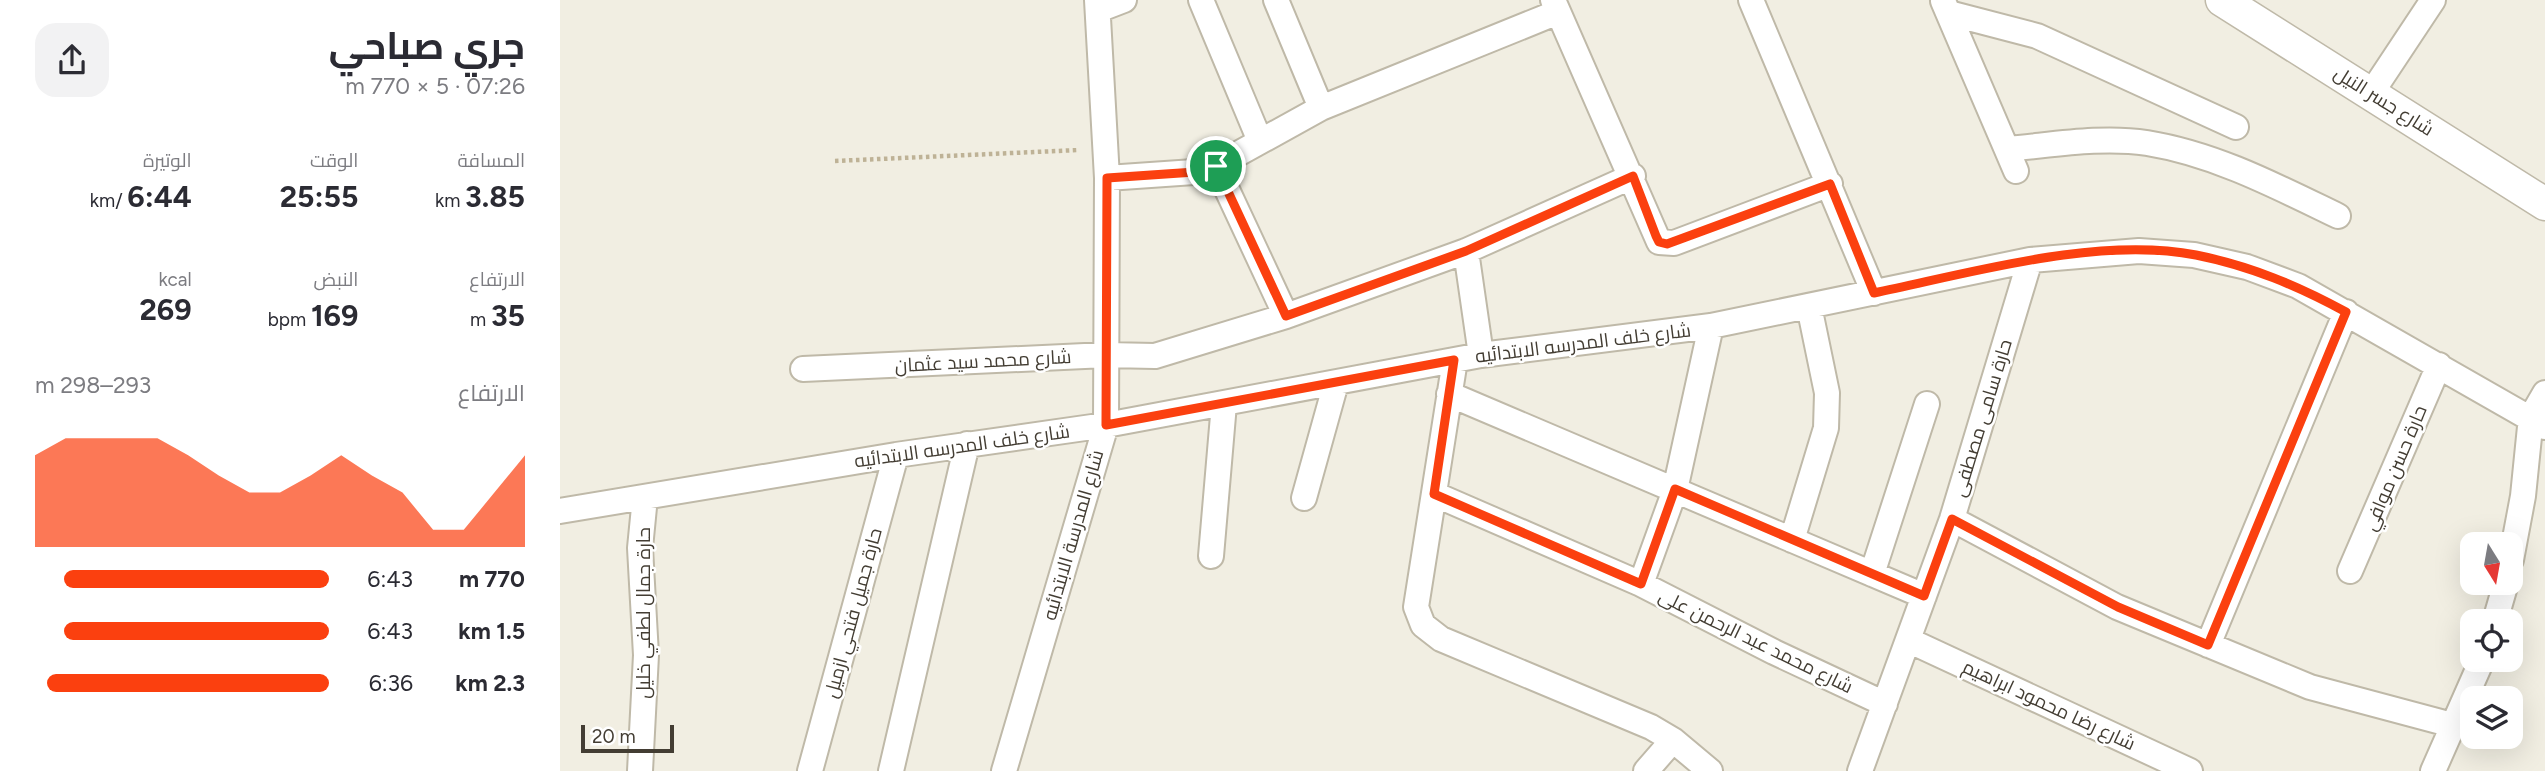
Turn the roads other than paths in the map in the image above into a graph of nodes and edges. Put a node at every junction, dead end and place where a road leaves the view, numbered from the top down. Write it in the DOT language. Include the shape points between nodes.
graph roads {
  1 [pos="1124,0"];
  2 [pos="1201,0"];
  3 [pos="1276,0"];
  4 [pos="1751,0"];
  5 [pos="2222,0"];
  6 [pos="2433,0"];
  7 [pos="1098,5"];
  8 [pos="1556,6"];
  9 [pos="1946,6"];
  10 [pos="2372,92"];
  11 [pos="1321,108"];
  12 [pos="2236,127"];
  13 [pos="1260,141"];
  14 [pos="1216,166"];
  15 [pos="1633,176"];
  16 [pos="1107,178"];
  17 [pos="1830,184"];
  18 [pos="2545,204"];
  19 [pos="2337,216"];
  20 [pos="1466,251"];
  21 [pos="2030,260"];
  22 [pos="1874,293"];
  23 [pos="1810,306"];
  24 [pos="2346,312"];
  25 [pos="1286,316"];
  26 [pos="1711,326"];
  27 [pos="1106,355"];
  28 [pos="1481,355"];
  29 [pos="1454,360"];
  30 [pos="2439,365"];
  31 [pos="803,369"];
  32 [pos="1336,383"];
  33 [pos="2545,393"];
  34 [pos="1449,394"];
  35 [pos="1224,404"];
  36 [pos="1927,404"];
  37 [pos="2538,422"];
  38 [pos="1106,425"];
  39 [pos="967,444"];
  40 [pos="896,455"];
  41 [pos="1675,489"];
  42 [pos="1434,494"];
  43 [pos="645,497"];
  44 [pos="1304,498"];
  45 [pos="560,512"];
  46 [pos="1952,519"];
  47 [pos="2516,532"];
  48 [pos="1792,540"];
  49 [pos="1211,556"];
  50 [pos="2350,571"];
  51 [pos="1872,574"];
  52 [pos="1641,584"];
  53 [pos="1924,596"];
  54 [pos="1908,640"];
  55 [pos="2208,645"];
  56 [pos="2477,672"];
  57 [pos="1885,704"];
  58 [pos="2456,726"];
  59 [pos="1673,740"];
  60 [pos="640,771"];
  61 [pos="810,771"];
  62 [pos="891,771"];
  63 [pos="1004,771"];
  64 [pos="1646,771"];
  65 [pos="1710,771"];
  66 [pos="1860,771"];
  67 [pos="2190,771"];
  68 [pos="2433,771"];
  1 -- 7 [label="street"];
  2 -- 13 [label="street"];
  3 -- 11 [label="street"];
  4 -- 17 [label="street"];
  5 -- 10 [label="street, شارع جسر النيل"];
  6 -- 10 [label="street"];
  7 -- 16 [label="street, شارع المدرسة الابتدائيه"];
  8 -- 11 [label="street"];
  8 -- 15 [label="street"];
  9 -- 12 [label="street" via="2048,40"];
  9 -- 19 [label="street" via="2011,160 2086,142 2148,144 2247,171"];
  10 -- 18 [label="street, شارع جسر النيل"];
  11 -- 13 [label="street"];
  13 -- 14 [label="street"];
  14 -- 16 [label="street" via="1195,172"];
  14 -- 25 [label="street"];
  15 -- 17 [label="street" via="1659,242 1674,243"];
  15 -- 20 [label="street, شارع محمد سيد عثمان"];
  16 -- 27 [label="street, شارع المدرسة الابتدائيه"];
  17 -- 22 [label="street"];
  20 -- 25 [label="street, شارع محمد سيد عثمان"];
  20 -- 28 [label="street"];
  21 -- 22 [label="street, شارع خلف المدرسه الابتدائيه"];
  21 -- 24 [label="street, شارع خلف المدرسه الابتدائيه" via="2139,251 2194,255 2247,267 2298,286"];
  21 -- 46 [label="street, حارة سامى مصطفى"];
  22 -- 23 [label="street, شارع خلف المدرسه الابتدائيه"];
  23 -- 26 [label="street, شارع خلف المدرسه الابتدائيه"];
  23 -- 48 [label="street" via="1827,393 1826,428"];
  24 -- 30 [label="street, شارع خلف المدرسه الابتدائيه"];
  24 -- 55 [label="street"];
  25 -- 27 [label="street, شارع محمد سيد عثمان" via="1155,356"];
  26 -- 28 [label="street, شارع خلف المدرسه الابتدائيه"];
  26 -- 41 [label="street"];
  27 -- 31 [label="street, شارع محمد سيد عثمان"];
  27 -- 38 [label="street, شارع المدرسة الابتدائيه"];
  28 -- 29 [label="street, شارع خلف المدرسه الابتدائيه"];
  29 -- 32 [label="street, شارع خلف المدرسه الابتدائيه"];
  29 -- 34 [label="street"];
  30 -- 37 [label="street, شارع خلف المدرسه الابتدائيه"];
  30 -- 50 [label="street, حارة حسن موافي"];
  32 -- 35 [label="street, شارع خلف المدرسه الابتدائيه"];
  32 -- 44 [label="street"];
  33 -- 37 [label="street"];
  34 -- 41 [label="street"];
  34 -- 42 [label="street"];
  35 -- 38 [label="street, شارع خلف المدرسه الابتدائيه"];
  35 -- 49 [label="street"];
  36 -- 51 [label="street"];
  37 -- 47 [label="street"];
  38 -- 39 [label="street, شارع خلف المدرسه الابتدائيه"];
  38 -- 63 [label="street, شارع المدرسة الابتدائيه"];
  39 -- 40 [label="street, شارع خلف المدرسه الابتدائيه"];
  39 -- 62 [label="street"];
  40 -- 43 [label="street, شارع خلف المدرسه الابتدائيه"];
  40 -- 61 [label="street, حارة جميل فتحي ازميل"];
  41 -- 48 [label="street"];
  41 -- 52 [label="street"];
  42 -- 52 [label="street, شارع محمد عبد الرحمن على"];
  42 -- 59 [label="street" via="1417,598 1423,625 1441,639"];
  43 -- 45 [label="street, شارع خلف المدرسه الابتدائيه"];
  43 -- 60 [label="street, حارة جمال لطفي خليل" via="640,548 646,655"];
  46 -- 53 [label="street, حارة سامى مصطفى"];
  46 -- 55 [label="street" via="2118,607"];
  48 -- 51 [label="street"];
  51 -- 53 [label="street"];
  52 -- 57 [label="street, شارع محمد عبد الرحمن على"];
  53 -- 54 [label="street, حارة سامى مصطفى"];
  54 -- 57 [label="street, حارة سامى مصطفى"];
  54 -- 67 [label="street, شارع رضا محمود ابراهيم"];
  55 -- 58 [label="street" via="2310,687"];
  56 -- 58 [label="street"];
  57 -- 66 [label="street, حارة سامى مصطفى"];
  58 -- 68 [label="street"];
  59 -- 64 [label="street"];
  59 -- 65 [label="street"];
}
